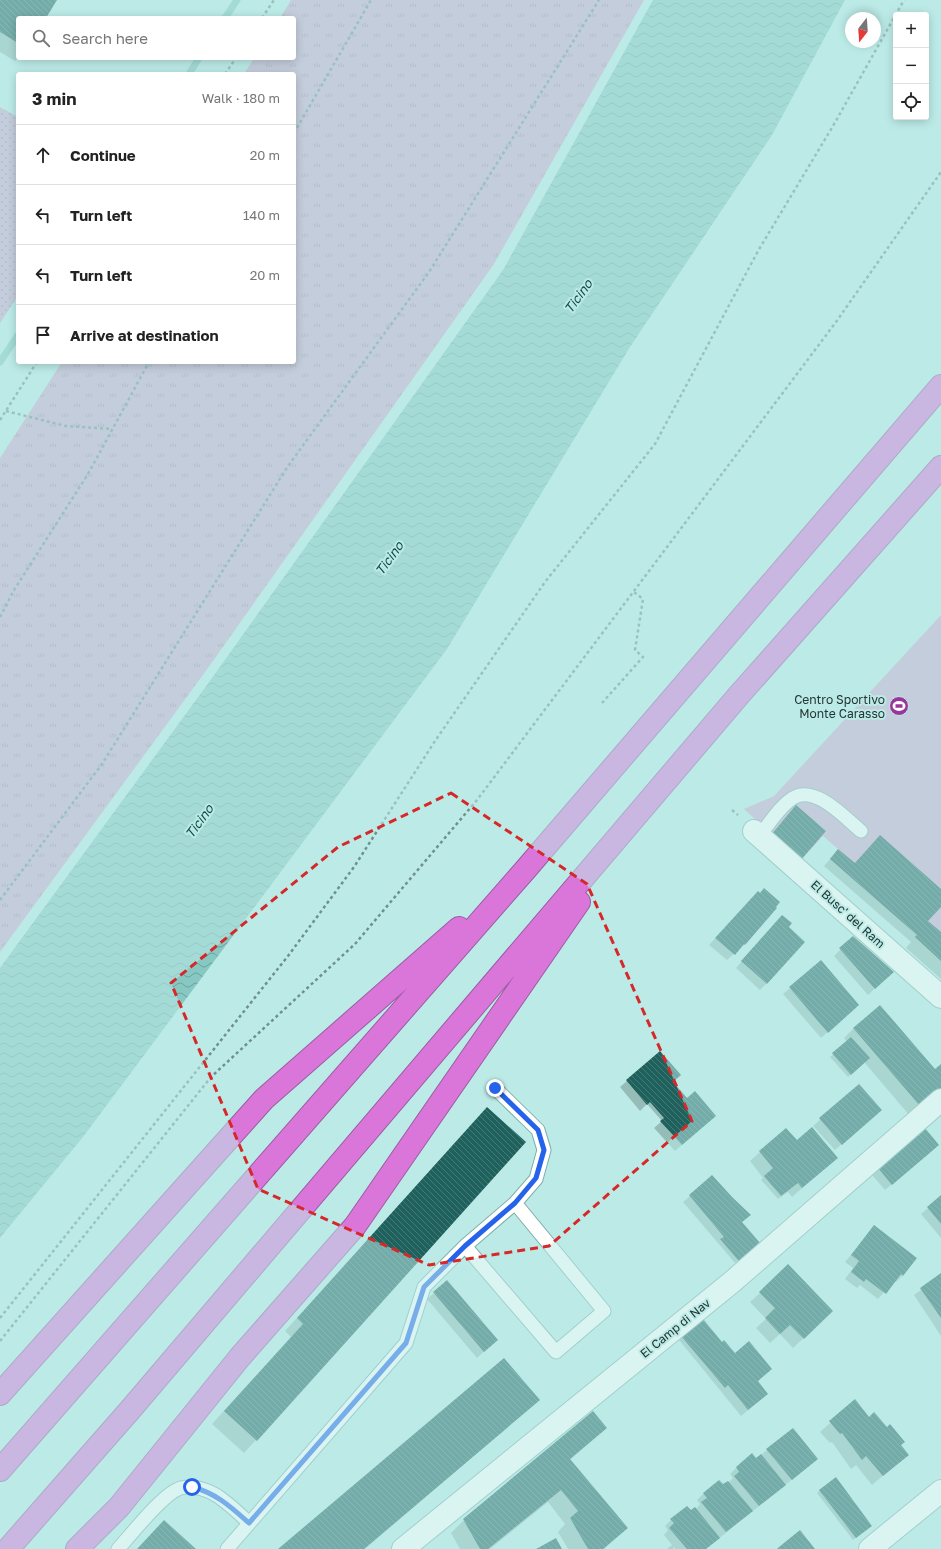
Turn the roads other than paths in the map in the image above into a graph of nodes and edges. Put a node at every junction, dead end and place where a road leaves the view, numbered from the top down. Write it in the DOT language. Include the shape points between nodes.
graph roads {
  1 [pos="941,386"];
  2 [pos="941,467"];
  3 [pos="645,806"];
  4 [pos="861,831"];
  5 [pos="757,833"];
  6 [pos="526,869"];
  7 [pos="941,997"];
  8 [pos="495,1088"];
  9 [pos="941,1100"];
  10 [pos="515,1203"];
  11 [pos="465,1246"];
  12 [pos="0,1394"];
  13 [pos="0,1470"];
  14 [pos="941,1491"];
  15 [pos="249,1523"];
  16 [pos="8,1549"];
  17 [pos="77,1549"];
  18 [pos="118,1549"];
  19 [pos="227,1549"];
  20 [pos="403,1549"];
  21 [pos="870,1549"];
  1 -- 6 [label="highway"];
  2 -- 3 [label="highway" via="739,695"];
  3 -- 16 [label="highway" via="130,1410"];
  3 -- 17 [label="highway" via="355,1226 215,1386 120,1507"];
  4 -- 5 [label="lane" via="822,800 808,794 792,798"];
  5 -- 7 [label="street, El Busc' del Ram"];
  6 -- 12 [label="highway" via="264,1099"];
  6 -- 13 [label="highway"];
  8 -- 10 [label="lane" via="538,1130 544,1150 536,1178"];
  9 -- 20 [label="street, El Camp di Nav" via="732,1282"];
  10 -- 11 [label="lane"];
  10 -- 11 [label="lane" via="604,1311 556,1352"];
  11 -- 15 [label="lane" via="424,1287 406,1343"];
  14 -- 21 [label="street"];
  15 -- 18 [label="lane" via="218,1497 205,1490 180,1488 160,1503"];
  15 -- 19 [label="lane"];
}
